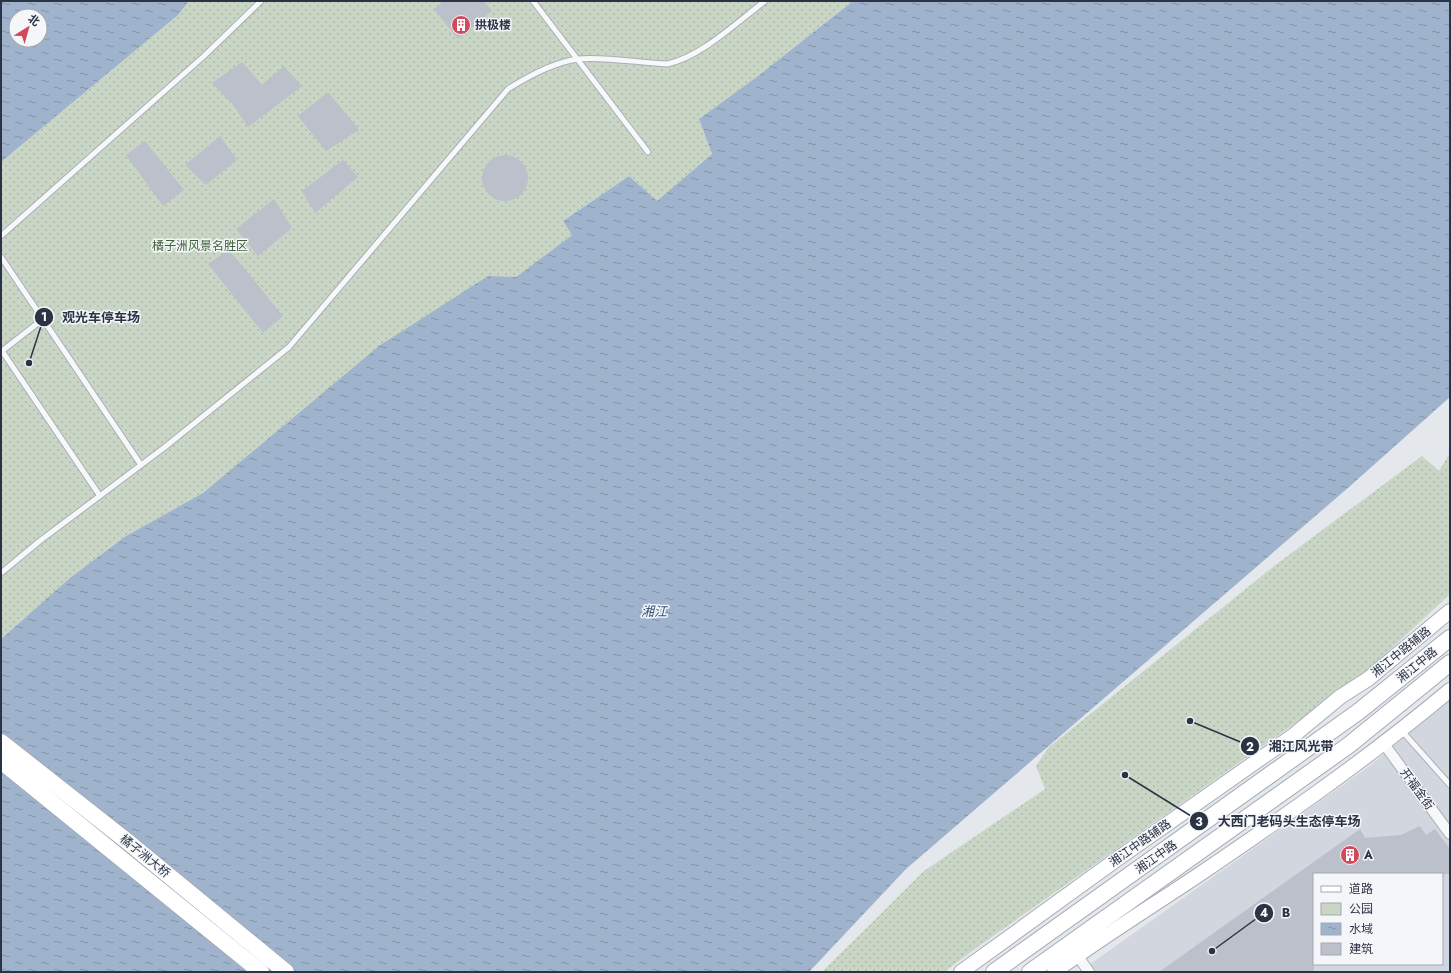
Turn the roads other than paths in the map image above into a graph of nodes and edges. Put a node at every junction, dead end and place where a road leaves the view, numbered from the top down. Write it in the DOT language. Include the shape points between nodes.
graph roads {
  1 [pos="261,1"];
  2 [pos="533,1"];
  3 [pos="765,1"];
  4 [pos="578,59"];
  5 [pos="648,152"];
  6 [pos="1,236"];
  7 [pos="1,257"];
  8 [pos="42,319"];
  9 [pos="141,465"];
  10 [pos="100,496"];
  11 [pos="1,573"];
  12 [pos="1450,611"];
  13 [pos="1450,638"];
  14 [pos="1450,663"];
  15 [pos="1450,690"];
  16 [pos="1401,730"];
  17 [pos="1,742"];
  18 [pos="1384,744"];
  19 [pos="1,761"];
  20 [pos="1450,785"];
  21 [pos="1450,834"];
  22 [pos="1077,956"];
  23 [pos="1056,971"];
  24 [pos="261,972"];
  25 [pos="286,972"];
  26 [pos="961,972"];
  27 [pos="994,972"];
  28 [pos="1030,972"];
  29 [pos="1089,972"];
  1 -- 6 [label="lane" via="204,56"];
  2 -- 4 [label="lane"];
  3 -- 4 [label="lane" via="716,38 673,63"];
  4 -- 5 [label="lane"];
  4 -- 9 [label="lane" via="537,73 508,89 289,347"];
  7 -- 8 [label="lane"];
  8 -- 9 [label="lane"];
  8 -- 10 [label="lane" via="2,351"];
  9 -- 10 [label="lane"];
  10 -- 11 [label="lane"];
  12 -- 26 [label="street, 湘江中路辅路" via="1294,735 1120,856"];
  13 -- 27 [label="main road, 湘江中路" via="1358,712"];
  14 -- 28 [label="main road, 湘江中路" via="1349,746"];
  15 -- 16 [label="street"];
  16 -- 18 [label="street"];
  16 -- 20 [label="lane"];
  17 -- 25 [label="main road, 橘子洲大桥"];
  18 -- 21 [label="street, 开福金街"];
  18 -- 22 [label="street"];
  19 -- 24 [label="main road, 橘子洲大桥"];
  22 -- 23 [label="street"];
  22 -- 29 [label="street"];
}
